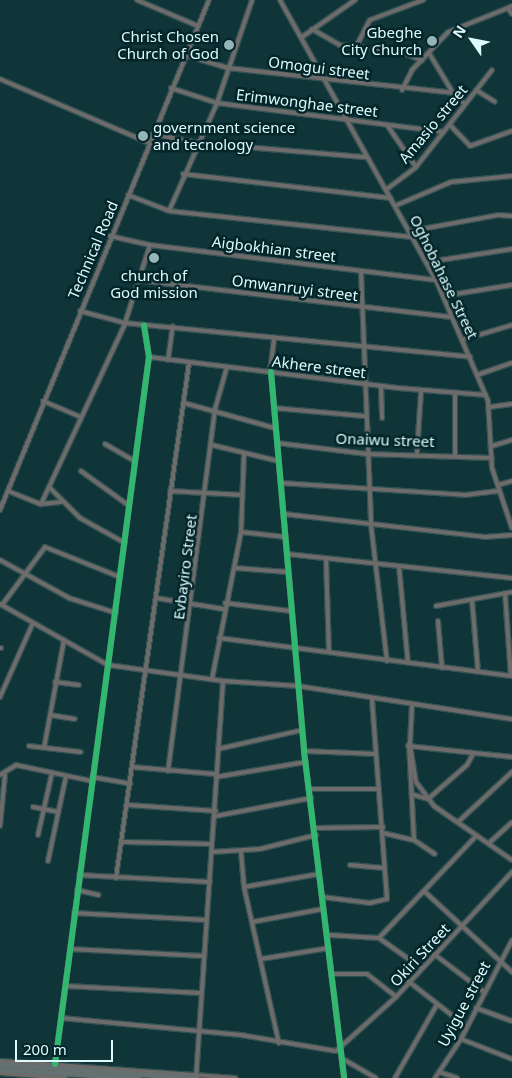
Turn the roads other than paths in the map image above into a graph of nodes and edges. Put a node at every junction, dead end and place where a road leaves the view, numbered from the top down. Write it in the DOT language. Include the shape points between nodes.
graph roads {
  1 [pos="137,0"];
  2 [pos="209,0"];
  3 [pos="252,0"];
  4 [pos="280,0"];
  5 [pos="355,0"];
  6 [pos="423,0"];
  7 [pos="510,7"];
  8 [pos="512,14"];
  9 [pos="198,26"];
  10 [pos="312,29"];
  11 [pos="302,37"];
  12 [pos="356,47"];
  13 [pos="430,51"];
  14 [pos="185,55"];
  15 [pos="422,60"];
  16 [pos="228,68"];
  17 [pos="492,70"];
  18 [pos="0,79"];
  19 [pos="326,80"];
  20 [pos="172,88"];
  21 [pos="402,90"];
  22 [pos="476,90"];
  23 [pos="452,93"];
  24 [pos="495,102"];
  25 [pos="217,104"];
  26 [pos="464,104"];
  27 [pos="345,119"];
  28 [pos="450,124"];
  29 [pos="387,125"];
  30 [pos="512,131"];
  31 [pos="442,132"];
  32 [pos="153,134"];
  33 [pos="149,143"];
  34 [pos="198,143"];
  35 [pos="367,157"];
  36 [pos="416,167"];
  37 [pos="183,174"];
  38 [pos="512,176"];
  39 [pos="387,189"];
  40 [pos="128,195"];
  41 [pos="392,198"];
  42 [pos="396,205"];
  43 [pos="170,211"];
  44 [pos="512,216"];
  45 [pos="411,231"];
  46 [pos="110,236"];
  47 [pos="414,237"];
  48 [pos="150,245"];
  49 [pos="512,249"];
  50 [pos="428,262"];
  51 [pos="360,272"];
  52 [pos="136,280"];
  53 [pos="436,280"];
  54 [pos="512,285"];
  55 [pos="443,296"];
  56 [pos="361,308"];
  57 [pos="80,311"];
  58 [pos="452,317"];
  59 [pos="125,323"];
  60 [pos="144,325"];
  61 [pos="512,325"];
  62 [pos="173,326"];
  63 [pos="274,337"];
  64 [pos="462,340"];
  65 [pos="361,347"];
  66 [pos="149,357"];
  67 [pos="470,357"];
  68 [pos="168,360"];
  69 [pos="189,363"];
  70 [pos="512,363"];
  71 [pos="228,367"];
  72 [pos="271,372"];
  73 [pos="477,375"];
  74 [pos="362,384"];
  75 [pos="381,386"];
  76 [pos="421,390"];
  77 [pos="455,393"];
  78 [pos="486,395"];
  79 [pos="43,401"];
  80 [pos="184,403"];
  81 [pos="512,404"];
  82 [pos="490,407"];
  83 [pos="274,408"];
  84 [pos="215,409"];
  85 [pos="79,416"];
  86 [pos="364,416"];
  87 [pos="382,418"];
  88 [pos="276,428"];
  89 [pos="512,440"];
  90 [pos="277,443"];
  91 [pos="105,444"];
  92 [pos="212,445"];
  93 [pos="492,446"];
  94 [pos="417,452"];
  95 [pos="244,454"];
  96 [pos="367,454"];
  97 [pos="455,454"];
  98 [pos="492,458"];
  99 [pos="134,461"];
  100 [pos="278,461"];
  101 [pos="81,471"];
  102 [pos="512,481"];
  103 [pos="281,482"];
  104 [pos="498,485"];
  105 [pos="48,486"];
  106 [pos="368,487"];
  107 [pos="8,491"];
  108 [pos="170,491"];
  109 [pos="500,491"];
  110 [pos="206,492"];
  111 [pos="242,495"];
  112 [pos="61,502"];
  113 [pos="40,504"];
  114 [pos="128,505"];
  115 [pos="0,510"];
  116 [pos="284,514"];
  117 [pos="510,520"];
  118 [pos="371,525"];
  119 [pos="512,528"];
  120 [pos="241,532"];
  121 [pos="512,535"];
  122 [pos="286,537"];
  123 [pos="125,542"];
  124 [pos="288,554"];
  125 [pos="326,558"];
  126 [pos="0,560"];
  127 [pos="375,563"];
  128 [pos="399,566"];
  129 [pos="235,568"];
  130 [pos="23,572"];
  131 [pos="287,572"];
  132 [pos="120,577"];
  133 [pos="512,578"];
  134 [pos="512,592"];
  135 [pos="505,593"];
  136 [pos="156,598"];
  137 [pos="472,600"];
  138 [pos="225,603"];
  139 [pos="192,604"];
  140 [pos="1,605"];
  141 [pos="436,606"];
  142 [pos="223,609"];
  143 [pos="291,611"];
  144 [pos="116,613"];
  145 [pos="438,621"];
  146 [pos="33,623"];
  147 [pos="219,638"];
  148 [pos="64,640"];
  149 [pos="295,649"];
  150 [pos="329,652"];
  151 [pos="387,661"];
  152 [pos="108,664"];
  153 [pos="408,664"];
  154 [pos="442,668"];
  155 [pos="146,670"];
  156 [pos="478,672"];
  157 [pos="182,676"];
  158 [pos="512,676"];
  159 [pos="212,679"];
  160 [pos="223,681"];
  161 [pos="55,682"];
  162 [pos="79,685"];
  163 [pos="298,686"];
  164 [pos="0,697"];
  165 [pos="372,700"];
  166 [pos="412,704"];
  167 [pos="50,715"];
  168 [pos="75,719"];
  169 [pos="512,719"];
  170 [pos="302,730"];
  171 [pos="410,744"];
  172 [pos="28,746"];
  173 [pos="44,748"];
  174 [pos="218,749"];
  175 [pos="304,751"];
  176 [pos="81,752"];
  177 [pos="376,754"];
  178 [pos="473,754"];
  179 [pos="512,757"];
  180 [pos="306,762"];
  181 [pos="132,767"];
  182 [pos="168,772"];
  183 [pos="512,772"];
  184 [pos="52,773"];
  185 [pos="0,775"];
  186 [pos="5,775"];
  187 [pos="216,775"];
  188 [pos="66,776"];
  189 [pos="92,779"];
  190 [pos="130,784"];
  191 [pos="310,789"];
  192 [pos="379,789"];
  193 [pos="414,795"];
  194 [pos="311,798"];
  195 [pos="428,798"];
  196 [pos="128,804"];
  197 [pos="33,807"];
  198 [pos="44,810"];
  199 [pos="59,812"];
  200 [pos="216,814"];
  201 [pos="458,822"];
  202 [pos="512,822"];
  203 [pos="0,826"];
  204 [pos="383,827"];
  205 [pos="317,828"];
  206 [pos="383,833"];
  207 [pos="38,835"];
  208 [pos="316,835"];
  209 [pos="476,836"];
  210 [pos="414,840"];
  211 [pos="124,842"];
  212 [pos="489,843"];
  213 [pos="212,844"];
  214 [pos="212,852"];
  215 [pos="241,852"];
  216 [pos="435,854"];
  217 [pos="512,860"];
  218 [pos="48,861"];
  219 [pos="350,865"];
  220 [pos="384,868"];
  221 [pos="512,872"];
  222 [pos="319,874"];
  223 [pos="79,875"];
  224 [pos="116,878"];
  225 [pos="210,882"];
  226 [pos="244,887"];
  227 [pos="77,890"];
  228 [pos="424,891"];
  229 [pos="98,895"];
  230 [pos="322,897"];
  231 [pos="323,909"];
  232 [pos="74,914"];
  233 [pos="206,920"];
  234 [pos="252,922"];
  235 [pos="462,927"];
  236 [pos="329,935"];
  237 [pos="379,938"];
  238 [pos="512,940"];
  239 [pos="328,948"];
  240 [pos="70,949"];
  241 [pos="434,954"];
  242 [pos="203,956"];
  243 [pos="261,959"];
  244 [pos="500,962"];
  245 [pos="420,967"];
  246 [pos="512,972"];
  247 [pos="331,974"];
  248 [pos="408,981"];
  249 [pos="65,986"];
  250 [pos="484,992"];
  251 [pos="200,993"];
  252 [pos="396,997"];
  253 [pos="436,1006"];
  254 [pos="476,1008"];
  255 [pos="61,1018"];
  256 [pos="512,1021"];
  257 [pos="467,1027"];
  258 [pos="198,1031"];
  259 [pos="461,1038"];
  260 [pos="279,1043"];
  261 [pos="340,1048"];
  262 [pos="343,1059"];
  263 [pos="512,1059"];
  264 [pos="0,1063"];
  265 [pos="55,1064"];
  266 [pos="0,1069"];
  267 [pos="439,1072"];
  268 [pos="0,1073"];
  269 [pos="197,1077"];
  270 [pos="64,1078"];
  271 [pos="139,1078"];
  272 [pos="235,1078"];
  273 [pos="344,1078"];
  274 [pos="376,1078"];
  275 [pos="395,1078"];
  276 [pos="435,1078"];
  277 [pos="457,1078"];
  1 -- 9 [label="street"];
  2 -- 9 [label="street, Technical Road"];
  3 -- 16 [label="street"];
  4 -- 11 [label="street, Oghobahase Street"];
  5 -- 10 [label="street"];
  6 -- 12 [label="street" via="370,20"];
  7 -- 8 [label="street"];
  7 -- 13 [label="street" via="455,28"];
  9 -- 14 [label="street, Technical Road"];
  10 -- 11 [label="street"];
  10 -- 12 [label="street" via="340,45"];
  11 -- 19 [label="street, Oghobahase Street"];
  12 -- 15 [label="street" via="398,51"];
  13 -- 15 [label="street"];
  13 -- 23 [label="street"];
  14 -- 16 [label="street, Omogui street"];
  14 -- 20 [label="street, Technical Road"];
  15 -- 21 [label="street"];
  16 -- 19 [label="street, Omogui street"];
  16 -- 25 [label="street"];
  17 -- 22 [label="street, Amasio street"];
  18 -- 33 [label="street"];
  19 -- 21 [label="street, Omogui street"];
  19 -- 27 [label="street, Oghobahase Street"];
  20 -- 25 [label="street, Erimwonghae street"];
  20 -- 32 [label="street, Technical Road"];
  21 -- 23 [label="street, Omogui street"];
  22 -- 24 [label="street"];
  22 -- 26 [label="street, Amasio street"];
  23 -- 26 [label="street"];
  25 -- 27 [label="street, Erimwonghae street"];
  25 -- 34 [label="street"];
  26 -- 28 [label="street, Amasio street"];
  27 -- 29 [label="street, Erimwonghae street"];
  27 -- 35 [label="street, Oghobahase Street"];
  28 -- 30 [label="street" via="470,146"];
  28 -- 31 [label="street, Amasio street"];
  29 -- 31 [label="street, Erimwonghae street"];
  29 -- 36 [label="street"];
  31 -- 36 [label="street, Amasio street"];
  32 -- 33 [label="street, Technical Road"];
  32 -- 34 [label="street"];
  33 -- 40 [label="street, Technical Road"];
  34 -- 35 [label="street"];
  34 -- 37 [label="street"];
  35 -- 39 [label="street, Oghobahase Street"];
  36 -- 39 [label="street, Amasio street"];
  37 -- 41 [label="street"];
  37 -- 43 [label="street"];
  38 -- 42 [label="street" via="451,182"];
  39 -- 41 [label="street, Oghobahase Street"];
  40 -- 43 [label="street"];
  40 -- 46 [label="street, Technical Road"];
  41 -- 42 [label="street, Oghobahase Street"];
  42 -- 45 [label="street, Oghobahase Street"];
  43 -- 47 [label="street"];
  44 -- 45 [label="street" via="498,215"];
  45 -- 47 [label="street, Oghobahase Street"];
  46 -- 48 [label="street, Aigbokhian street"];
  46 -- 57 [label="street, Technical Road"];
  47 -- 50 [label="street, Oghobahase Street"];
  48 -- 51 [label="street, Aigbokhian street"];
  48 -- 52 [label="street"];
  49 -- 50 [label="street"];
  50 -- 53 [label="street, Oghobahase Street"];
  51 -- 53 [label="street, Aigbokhian street"];
  51 -- 56 [label="street"];
  52 -- 56 [label="street, Omwanruyi street"];
  52 -- 59 [label="street"];
  53 -- 55 [label="street, Oghobahase Street"];
  54 -- 55 [label="street"];
  55 -- 58 [label="street, Oghobahase Street"];
  56 -- 58 [label="street, Omwanruyi street"];
  56 -- 65 [label="street"];
  57 -- 59 [label="street"];
  57 -- 79 [label="street, Technical Road"];
  58 -- 64 [label="street, Oghobahase Street"];
  59 -- 60 [label="street"];
  59 -- 85 [label="street"];
  60 -- 62 [label="street"];
  60 -- 66 [label="street"];
  61 -- 64 [label="street"];
  62 -- 63 [label="street"];
  62 -- 68 [label="street"];
  63 -- 65 [label="street"];
  63 -- 72 [label="street"];
  64 -- 67 [label="street, Oghobahase Street"];
  65 -- 67 [label="street"];
  65 -- 74 [label="street"];
  66 -- 68 [label="street, Akhere street"];
  66 -- 99 [label="street"];
  67 -- 73 [label="street, Oghobahase Street"];
  68 -- 69 [label="street, Akhere street"];
  69 -- 71 [label="street, Akhere street"];
  69 -- 80 [label="street"];
  70 -- 73 [label="street"];
  71 -- 72 [label="street, Akhere street"];
  71 -- 84 [label="street, Evbayiro Street"];
  72 -- 74 [label="street, Akhere street"];
  72 -- 83 [label="street"];
  73 -- 78 [label="street, Oghobahase Street"];
  74 -- 75 [label="street, Akhere street"];
  74 -- 86 [label="street"];
  75 -- 76 [label="street, Akhere street"];
  75 -- 87 [label="street"];
  76 -- 77 [label="street, Akhere street"];
  76 -- 94 [label="street"];
  77 -- 78 [label="street, Akhere street"];
  77 -- 97 [label="street"];
  78 -- 82 [label="street, Oghobahase Street"];
  79 -- 85 [label="street"];
  79 -- 107 [label="street, Technical Road"];
  80 -- 84 [label="street"];
  80 -- 108 [label="street"];
  81 -- 82 [label="street"];
  82 -- 93 [label="street, Oghobahase Street"];
  83 -- 86 [label="street"];
  83 -- 88 [label="street"];
  84 -- 88 [label="street"];
  84 -- 92 [label="street, Evbayiro Street"];
  85 -- 105 [label="street"];
  86 -- 96 [label="street"];
  88 -- 90 [label="street"];
  89 -- 93 [label="street"];
  90 -- 96 [label="street, Onaiwu street"];
  90 -- 100 [label="street"];
  91 -- 99 [label="street"];
  92 -- 95 [label="street"];
  92 -- 110 [label="street, Evbayiro Street"];
  93 -- 98 [label="street, Oghobahase Street"];
  94 -- 96 [label="street, Onaiwu street"];
  94 -- 97 [label="street, Onaiwu street"];
  95 -- 100 [label="street"];
  95 -- 111 [label="street"];
  96 -- 106 [label="street"];
  97 -- 98 [label="street, Onaiwu street"];
  98 -- 104 [label="street, Oghobahase Street"];
  99 -- 114 [label="street"];
  100 -- 103 [label="street"];
  101 -- 114 [label="street"];
  102 -- 104 [label="street"];
  103 -- 106 [label="street"];
  103 -- 116 [label="street"];
  104 -- 109 [label="street, Oghobahase Street"];
  105 -- 112 [label="street"];
  105 -- 113 [label="street"];
  106 -- 109 [label="street" via="464,495"];
  106 -- 118 [label="street"];
  107 -- 113 [label="street"];
  107 -- 115 [label="street, Technical Road"];
  108 -- 110 [label="street"];
  108 -- 136 [label="street"];
  109 -- 117 [label="street, Oghobahase Street"];
  110 -- 111 [label="street"];
  110 -- 139 [label="street, Evbayiro Street"];
  111 -- 120 [label="street"];
  112 -- 113 [label="street"];
  112 -- 123 [label="street"];
  114 -- 123 [label="street"];
  116 -- 118 [label="street"];
  116 -- 122 [label="street"];
  117 -- 119 [label="street, Oghobahase Street"];
  118 -- 121 [label="street" via="485,537"];
  118 -- 127 [label="street"];
  120 -- 122 [label="street"];
  120 -- 129 [label="street"];
  122 -- 124 [label="street"];
  123 -- 132 [label="street"];
  124 -- 125 [label="street"];
  124 -- 131 [label="street"];
  125 -- 127 [label="street"];
  125 -- 150 [label="street"];
  126 -- 130 [label="street"];
  127 -- 128 [label="street"];
  127 -- 151 [label="street"];
  128 -- 133 [label="street"];
  128 -- 153 [label="street"];
  129 -- 131 [label="street"];
  129 -- 138 [label="street"];
  130 -- 132 [label="street" via="49,546"];
  130 -- 140 [label="street"];
  130 -- 144 [label="street" via="69,598"];
  131 -- 143 [label="street"];
  132 -- 144 [label="street"];
  134 -- 135 [label="street"];
  135 -- 137 [label="street"];
  135 -- 158 [label="street"];
  136 -- 139 [label="street"];
  136 -- 155 [label="street"];
  137 -- 141 [label="street"];
  137 -- 156 [label="street"];
  138 -- 142 [label="street"];
  138 -- 143 [label="street"];
  139 -- 142 [label="street"];
  139 -- 157 [label="street, Evbayiro Street"];
  140 -- 146 [label="street"];
  142 -- 147 [label="street"];
  143 -- 149 [label="street"];
  144 -- 152 [label="street"];
  145 -- 154 [label="street"];
  146 -- 148 [label="street"];
  146 -- 164 [label="street"];
  147 -- 149 [label="street"];
  147 -- 159 [label="street"];
  148 -- 152 [label="street"];
  148 -- 161 [label="street"];
  149 -- 150 [label="street"];
  149 -- 163 [label="street"];
  150 -- 151 [label="street"];
  151 -- 153 [label="street"];
  152 -- 155 [label="street"];
  152 -- 189 [label="street"];
  153 -- 154 [label="street"];
  154 -- 156 [label="street"];
  155 -- 157 [label="street"];
  155 -- 181 [label="street"];
  156 -- 158 [label="street"];
  157 -- 159 [label="street"];
  157 -- 182 [label="street, Evbayiro Street"];
  159 -- 160 [label="street"];
  160 -- 163 [label="street"];
  160 -- 174 [label="street"];
  161 -- 162 [label="street"];
  161 -- 167 [label="street"];
  163 -- 165 [label="street"];
  163 -- 170 [label="street"];
  165 -- 166 [label="street"];
  165 -- 177 [label="street"];
  166 -- 169 [label="street"];
  166 -- 171 [label="street"];
  167 -- 168 [label="street"];
  167 -- 173 [label="street"];
  170 -- 174 [label="street"];
  170 -- 175 [label="street"];
  171 -- 178 [label="street"];
  171 -- 193 [label="street"];
  171 -- 195 [label="street" via="416,782"];
  172 -- 173 [label="street"];
  173 -- 176 [label="street"];
  174 -- 187 [label="street"];
  175 -- 177 [label="street"];
  175 -- 180 [label="street"];
  177 -- 192 [label="street"];
  178 -- 179 [label="street"];
  178 -- 195 [label="street" via="467,765"];
  180 -- 187 [label="street"];
  180 -- 191 [label="street"];
  181 -- 182 [label="street"];
  181 -- 190 [label="street"];
  182 -- 187 [label="street"];
  183 -- 201 [label="street"];
  184 -- 186 [label="street" via="16,765"];
  184 -- 188 [label="street"];
  184 -- 198 [label="street"];
  185 -- 186 [label="street"];
  186 -- 203 [label="street"];
  187 -- 200 [label="street"];
  188 -- 189 [label="street"];
  188 -- 199 [label="street"];
  189 -- 190 [label="street"];
  189 -- 223 [label="street"];
  190 -- 196 [label="street"];
  191 -- 192 [label="street"];
  191 -- 194 [label="street"];
  192 -- 204 [label="street"];
  193 -- 195 [label="street"];
  193 -- 210 [label="street"];
  194 -- 200 [label="street"];
  194 -- 205 [label="street"];
  195 -- 201 [label="street"];
  196 -- 200 [label="street"];
  196 -- 211 [label="street"];
  197 -- 198 [label="street"];
  198 -- 199 [label="street"];
  198 -- 207 [label="street"];
  199 -- 218 [label="street"];
  200 -- 213 [label="street"];
  201 -- 209 [label="street"];
  202 -- 212 [label="street"];
  204 -- 205 [label="street"];
  204 -- 206 [label="street"];
  205 -- 208 [label="street"];
  206 -- 210 [label="street"];
  206 -- 220 [label="street"];
  208 -- 215 [label="street"];
  208 -- 222 [label="street"];
  209 -- 212 [label="street"];
  209 -- 228 [label="street"];
  210 -- 216 [label="street"];
  211 -- 213 [label="street"];
  211 -- 224 [label="street"];
  212 -- 217 [label="street"];
  213 -- 214 [label="street"];
  214 -- 215 [label="street"];
  214 -- 225 [label="street"];
  215 -- 226 [label="street"];
  219 -- 220 [label="street"];
  220 -- 230 [label="street" via="384,901"];
  221 -- 235 [label="street, Okiri Street"];
  222 -- 226 [label="street"];
  222 -- 230 [label="street"];
  223 -- 224 [label="street"];
  223 -- 227 [label="street"];
  224 -- 225 [label="street"];
  225 -- 233 [label="street"];
  226 -- 234 [label="street"];
  227 -- 229 [label="street"];
  227 -- 232 [label="street"];
  228 -- 235 [label="street"];
  228 -- 237 [label="street"];
  230 -- 231 [label="street"];
  231 -- 234 [label="street"];
  231 -- 236 [label="street"];
  232 -- 233 [label="street"];
  232 -- 240 [label="street"];
  233 -- 242 [label="street"];
  234 -- 243 [label="street"];
  235 -- 241 [label="street, Okiri Street"];
  235 -- 244 [label="street"];
  236 -- 237 [label="street"];
  236 -- 239 [label="street"];
  237 -- 245 [label="street"];
  238 -- 244 [label="street, Uyigue street"];
  239 -- 243 [label="street"];
  239 -- 247 [label="street"];
  240 -- 242 [label="street"];
  240 -- 249 [label="street"];
  241 -- 245 [label="street, Okiri Street"];
  241 -- 250 [label="street"];
  242 -- 251 [label="street"];
  243 -- 260 [label="street"];
  244 -- 246 [label="street"];
  244 -- 250 [label="street, Uyigue street"];
  245 -- 248 [label="street, Okiri Street"];
  247 -- 252 [label="street" via="367,974"];
  247 -- 261 [label="street"];
  248 -- 252 [label="street, Okiri Street"];
  248 -- 253 [label="street"];
  249 -- 251 [label="street"];
  249 -- 255 [label="street"];
  250 -- 254 [label="street, Uyigue street"];
  251 -- 258 [label="street"];
  252 -- 261 [label="street, Okiri Street"];
  253 -- 257 [label="street"];
  253 -- 275 [label="street"];
  254 -- 256 [label="street"];
  254 -- 257 [label="street, Uyigue street"];
  255 -- 258 [label="street"];
  255 -- 265 [label="street"];
  257 -- 259 [label="street, Uyigue street"];
  258 -- 260 [label="street"];
  258 -- 269 [label="street"];
  259 -- 263 [label="street"];
  259 -- 267 [label="street, Uyigue street"];
  260 -- 261 [label="street" via="331,1052"];
  261 -- 262 [label="street"];
  262 -- 273 [label="street"];
  262 -- 274 [label="street"];
  264 -- 265 [label="street"];
  264 -- 269 [label="highway"];
  265 -- 269 [label="street"];
  266 -- 271 [label="highway"];
  267 -- 276 [label="street, Uyigue street"];
  267 -- 277 [label="street"];
  268 -- 270 [label="street"];
  269 -- 272 [label="street"];
}
